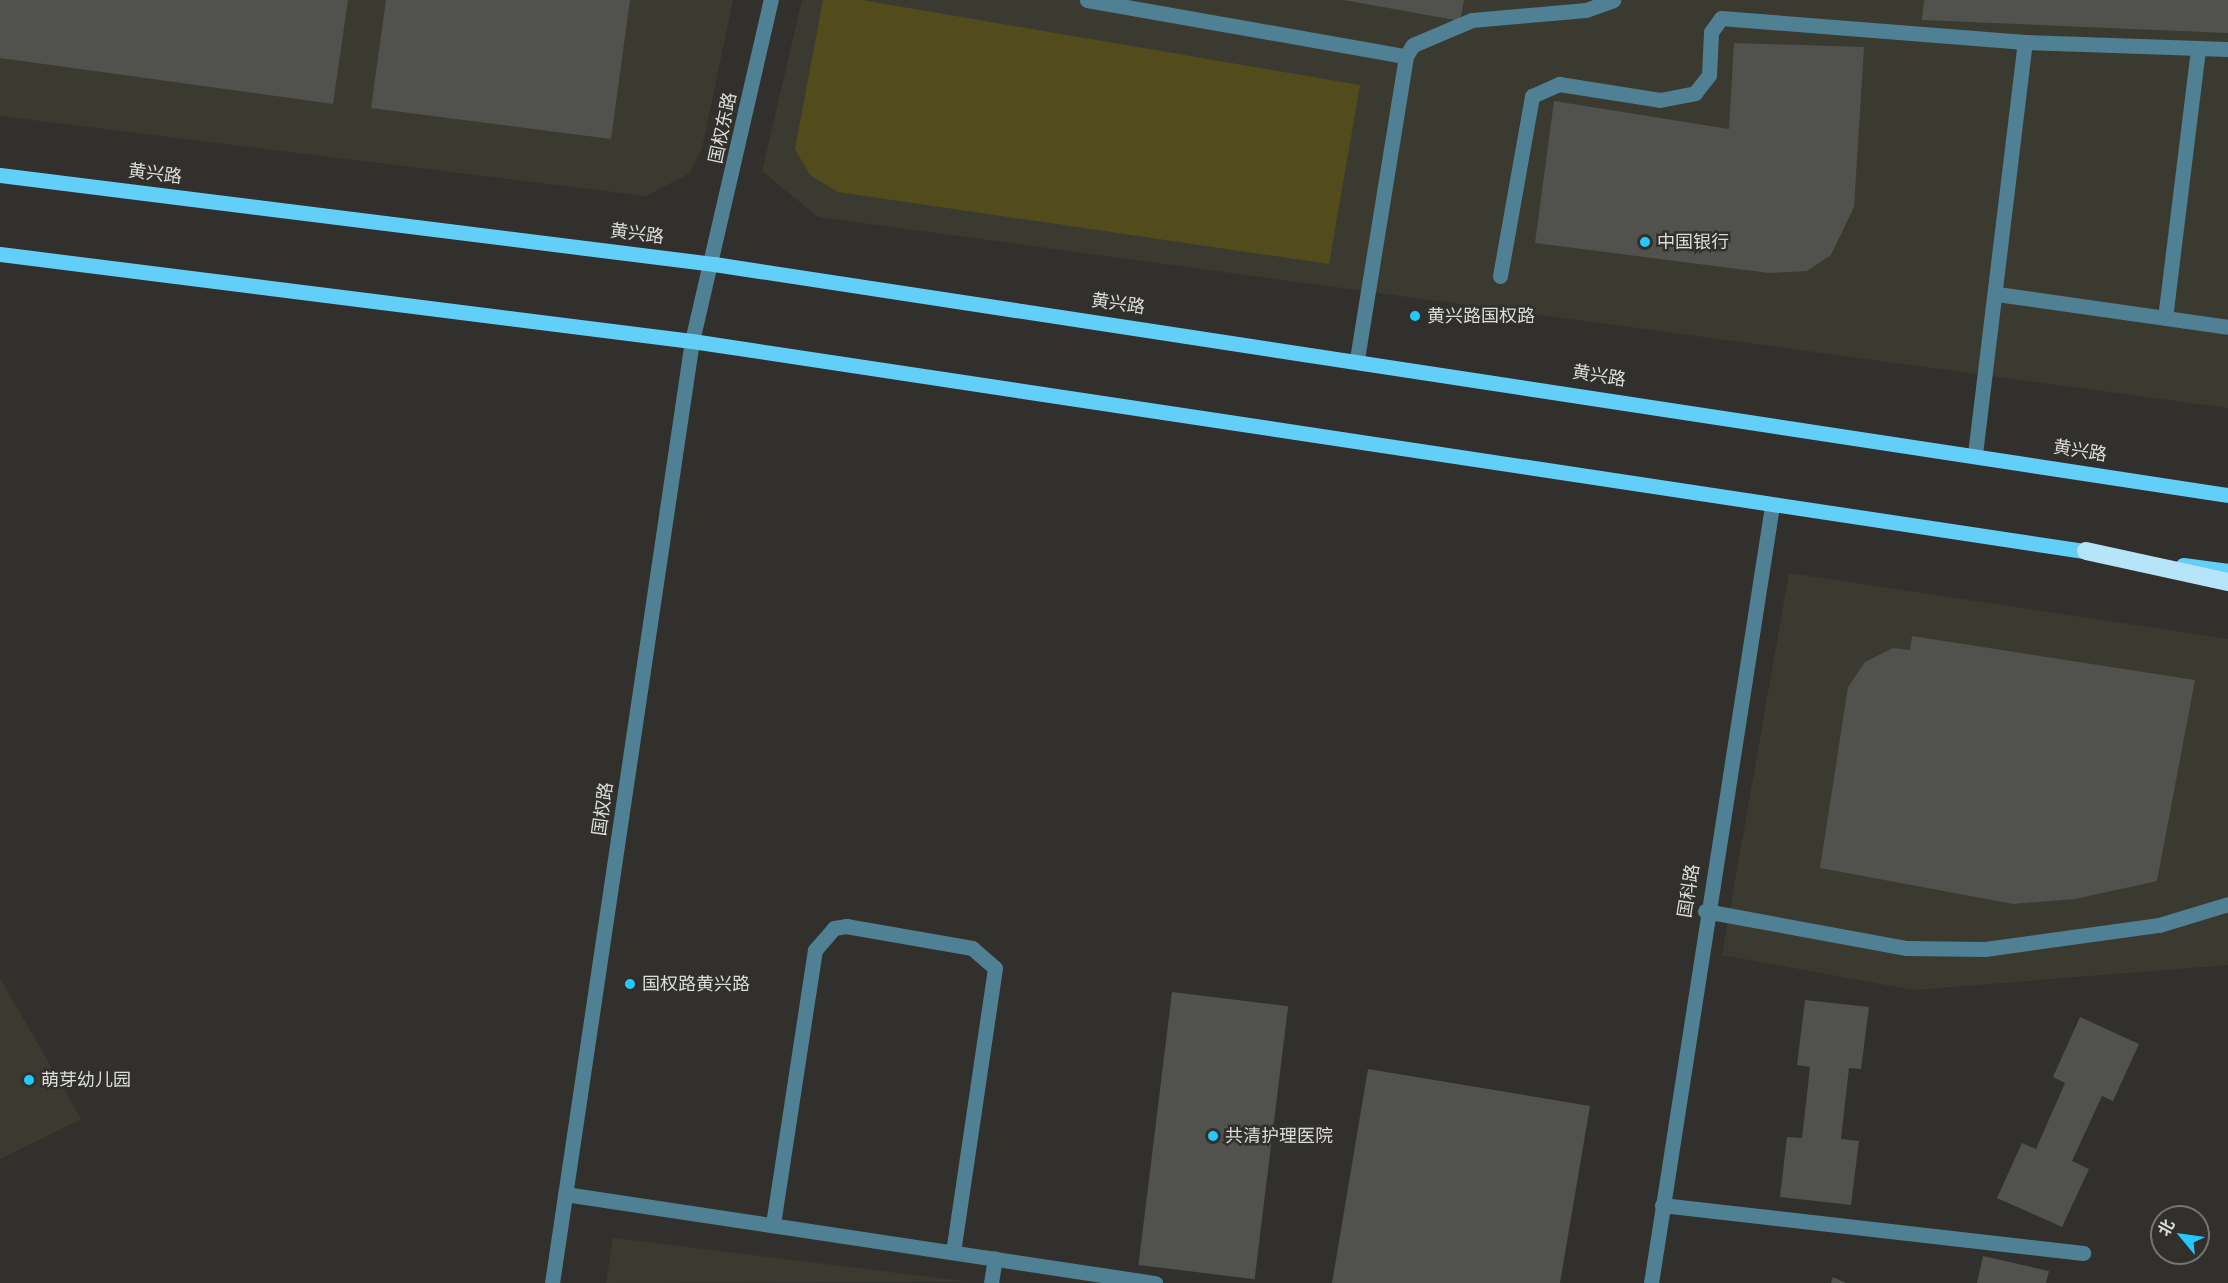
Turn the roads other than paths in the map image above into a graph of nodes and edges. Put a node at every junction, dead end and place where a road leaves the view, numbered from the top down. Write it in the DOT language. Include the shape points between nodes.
graph roads {
  1 [pos="771,0"];
  2 [pos="1087,0"];
  3 [pos="1613,0"];
  4 [pos="2025,42"];
  5 [pos="2198,48"];
  6 [pos="2228,50"];
  7 [pos="1406,56"];
  8 [pos="0,175"];
  9 [pos="0,254"];
  10 [pos="714,264"];
  11 [pos="1500,276"];
  12 [pos="1997,294"];
  13 [pos="2165,318"];
  14 [pos="2228,327"];
  15 [pos="692,340"];
  16 [pos="1357,359"];
  17 [pos="1975,454"];
  18 [pos="2228,495"];
  19 [pos="1772,506"];
  20 [pos="2086,551"];
  21 [pos="2228,571"];
  22 [pos="2228,582"];
  23 [pos="2228,904"];
  24 [pos="1705,911"];
  25 [pos="565,1194"];
  26 [pos="1662,1205"];
  27 [pos="773,1224"];
  28 [pos="953,1252"];
  29 [pos="2083,1253"];
  30 [pos="995,1258"];
  31 [pos="552,1283"];
  32 [pos="991,1283"];
  33 [pos="1155,1283"];
  34 [pos="1651,1283"];
  1 -- 10 [label="street, 国权东路"];
  2 -- 7 [label="street"];
  3 -- 7 [label="street" via="1586,9 1472,20 1426,36"];
  4 -- 5 [label="street"];
  4 -- 11 [label="street" via="1727,17 1711,32 1709,75 1695,93 1660,100 1559,84 1543,87 1526,108"];
  4 -- 12 [label="street"];
  5 -- 6 [label="street"];
  5 -- 13 [label="street"];
  7 -- 16 [label="street"];
  8 -- 10 [label="main road, 黄兴路"];
  9 -- 15 [label="main road"];
  10 -- 15 [label="street, 国权东路"];
  10 -- 16 [label="main road, 黄兴路"];
  12 -- 13 [label="street"];
  12 -- 17 [label="street"];
  13 -- 14 [label="street"];
  15 -- 19 [label="main road"];
  15 -- 25 [label="street, 国权路"];
  16 -- 17 [label="main road, 黄兴路"];
  17 -- 18 [label="main road, 黄兴路"];
  19 -- 20 [label="main road"];
  19 -- 24 [label="street, 国科路"];
  20 -- 21 [label="main road"];
  20 -- 22 [label="highway"];
  23 -- 24 [label="street" via="2158,926 1984,949 1907,948"];
  24 -- 26 [label="street, 国科路"];
  25 -- 27 [label="street"];
  25 -- 31 [label="street, 国权路"];
  26 -- 29 [label="street"];
  26 -- 34 [label="street, 国科路"];
  27 -- 28 [label="street"];
  27 -- 28 [label="street" via="815,950 834,928 846,926 972,948 995,968"];
  28 -- 30 [label="street"];
  30 -- 32 [label="street"];
  30 -- 33 [label="street"];
}
